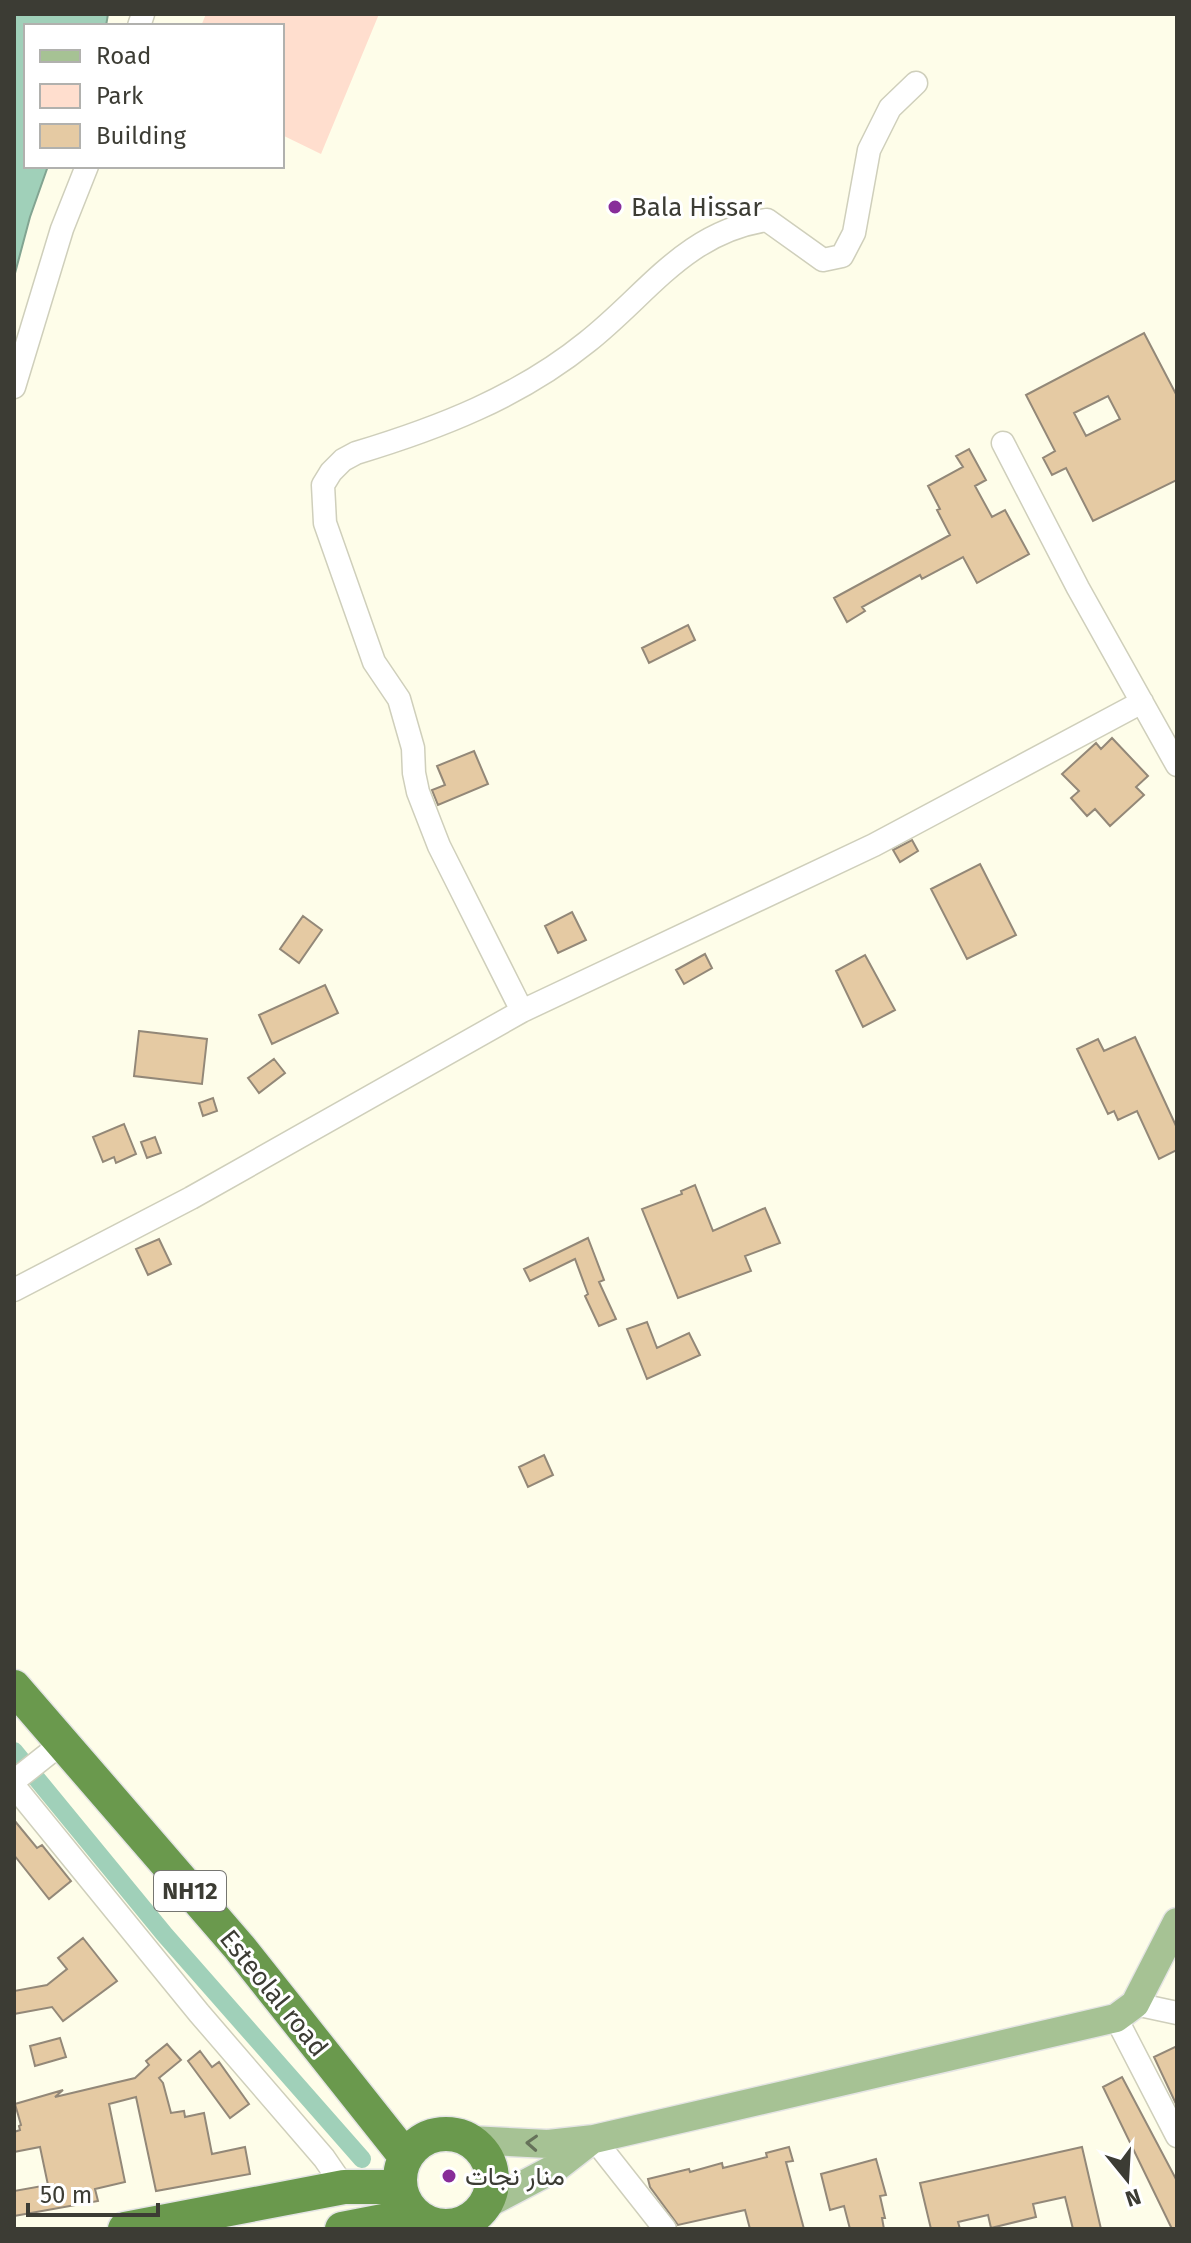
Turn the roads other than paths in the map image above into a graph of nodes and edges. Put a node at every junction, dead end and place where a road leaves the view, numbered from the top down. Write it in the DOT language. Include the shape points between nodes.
graph roads {
  1 [pos="916,83"];
  2 [pos="86,168"];
  3 [pos="14,387"];
  4 [pos="1003,443"];
  5 [pos="1142,702"];
  6 [pos="1177,765"];
  7 [pos="522,1011"];
  8 [pos="14,1290"];
  9 [pos="14,1687"];
  10 [pos="49,1754"];
  11 [pos="14,1784"];
  12 [pos="1177,1922"];
  13 [pos="1125,2011"];
  14 [pos="1177,2013"];
  15 [pos="1177,2136"];
  16 [pos="594,2139"];
  17 [pos="470,2140"];
  18 [pos="344,2187"];
  19 [pos="423,2192"];
  20 [pos="486,2215"];
  21 [pos="125,2229"];
  22 [pos="342,2229"];
  23 [pos="665,2229"];
  1 -- 7 [label="street" via="890,108 869,150 854,233 842,256 823,260 767,220 719,232 685,254 587,343 516,389 463,417 356,453 343,460 323,485 325,523 374,662 399,699 418,792 439,846"];
  2 -- 3 [label="street"];
  4 -- 5 [label="street"];
  5 -- 6 [label="street"];
  5 -- 7 [label="street" via="874,845"];
  7 -- 8 [label="street" via="191,1198"];
  9 -- 10 [label="highway, Esteolal road / NH12"];
  10 -- 11 [label="street"];
  10 -- 19 [label="highway, Esteolal road / NH12" via="239,1947 359,2100"];
  11 -- 18 [label="street"];
  12 -- 13 [label="main road"];
  13 -- 14 [label="street"];
  13 -- 15 [label="street"];
  13 -- 16 [label="main road"];
  16 -- 17 [label="main road, one-way" via="548,2144"];
  16 -- 20 [label="main road"];
  16 -- 23 [label="street"];
  17 -- 19 [label="highway" via="442,2133"];
  17 -- 20 [label="highway" via="489,2162 492,2176"];
  18 -- 19 [label="highway"];
  18 -- 21 [label="highway"];
  19 -- 20 [label="highway" via="460,2224"];
  19 -- 22 [label="highway"];
}
